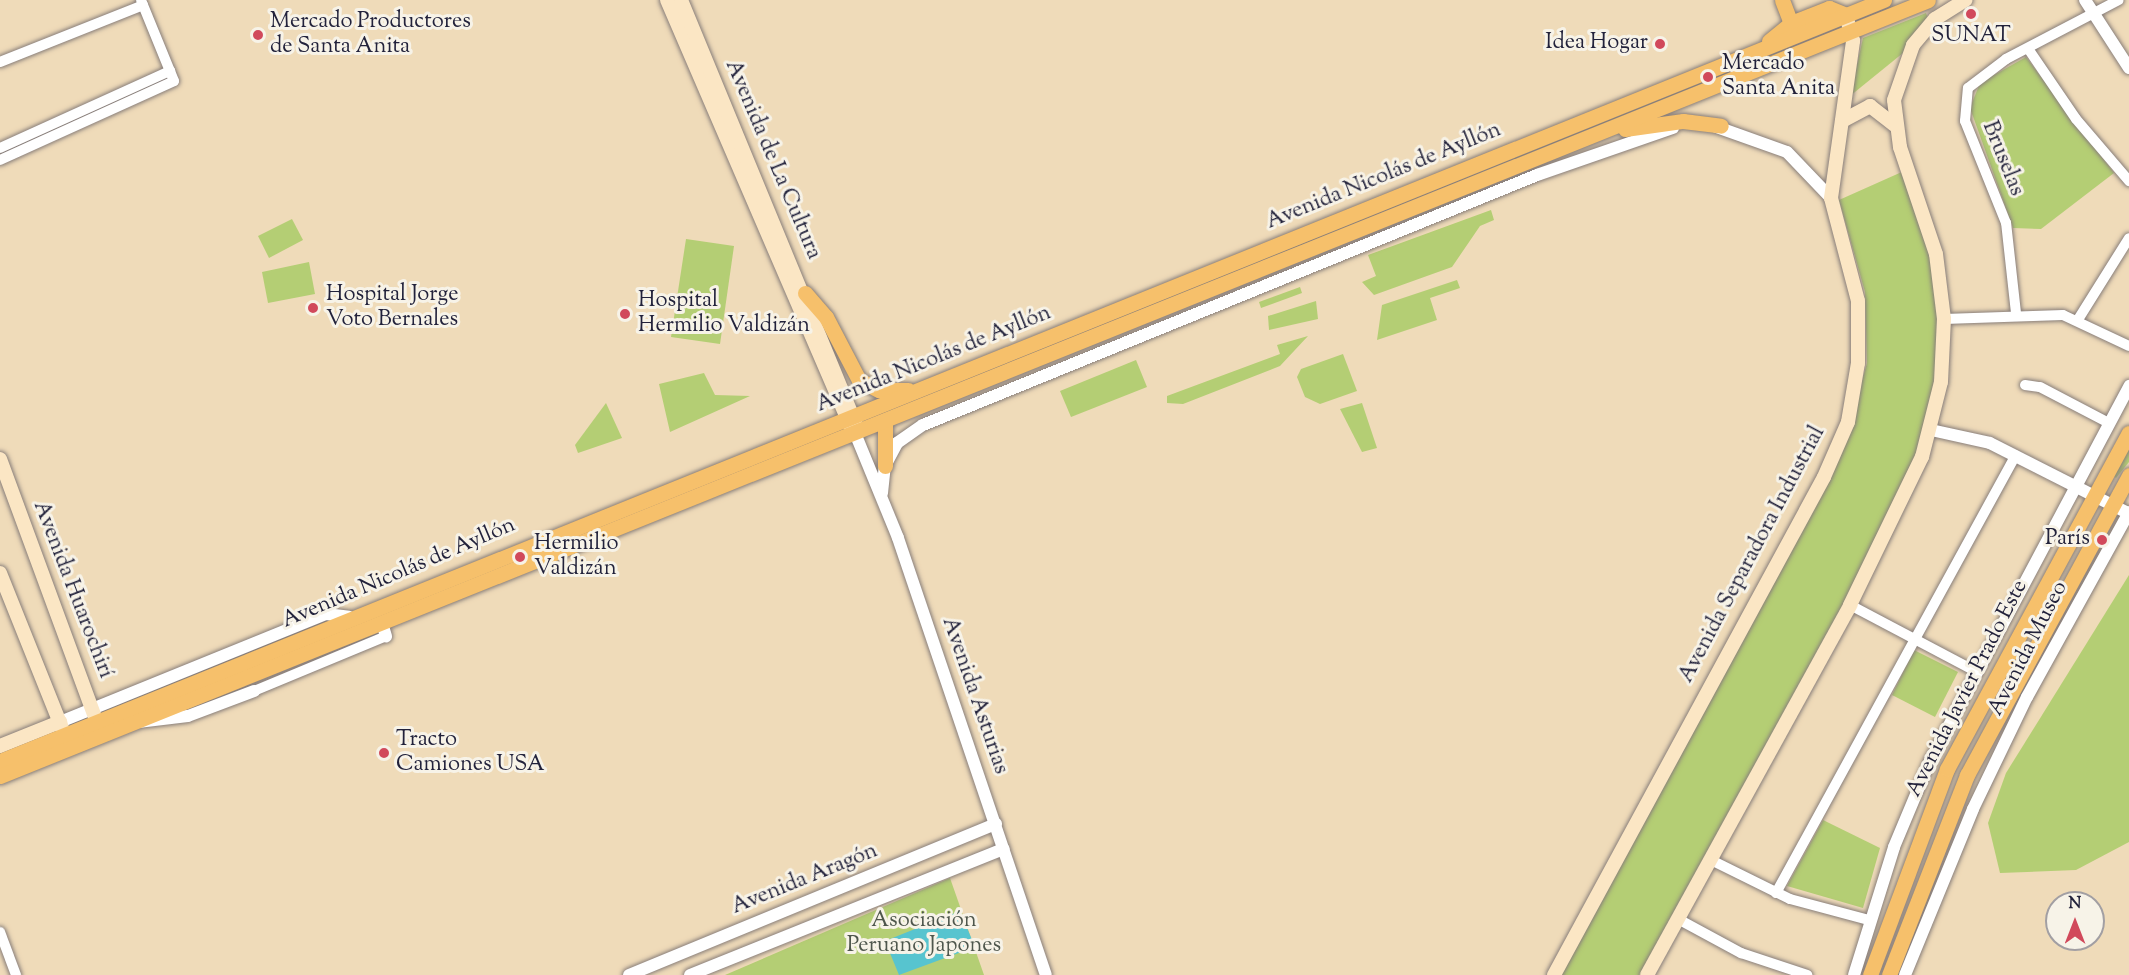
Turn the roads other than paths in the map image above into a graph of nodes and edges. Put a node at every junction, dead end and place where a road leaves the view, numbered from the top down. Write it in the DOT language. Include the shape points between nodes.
graph roads {
  1 [pos="667,0"];
  2 [pos="681,0"];
  3 [pos="1782,0"];
  4 [pos="1884,0"];
  5 [pos="1928,0"];
  6 [pos="1965,0"];
  7 [pos="2085,0"];
  8 [pos="2120,0"];
  9 [pos="142,2"];
  10 [pos="1815,6"];
  11 [pos="1838,7"];
  12 [pos="2095,16"];
  13 [pos="1791,23"];
  14 [pos="1852,30"];
  15 [pos="1759,49"];
  16 [pos="2030,50"];
  17 [pos="0,62"];
  18 [pos="2129,68"];
  19 [pos="718,101"];
  20 [pos="92,112"];
  21 [pos="1842,121"];
  22 [pos="1894,125"];
  23 [pos="1721,126"];
  24 [pos="1589,136"];
  25 [pos="0,148"];
  26 [pos="0,160"];
  27 [pos="2129,181"];
  28 [pos="1831,198"];
  29 [pos="2129,238"];
  30 [pos="805,293"];
  31 [pos="2016,313"];
  32 [pos="2079,318"];
  33 [pos="1944,319"];
  34 [pos="2129,346"];
  35 [pos="2025,385"];
  36 [pos="2129,386"];
  37 [pos="923,389"];
  38 [pos="851,418"];
  39 [pos="885,421"];
  40 [pos="2109,423"];
  41 [pos="1931,430"];
  42 [pos="855,433"];
  43 [pos="2129,433"];
  44 [pos="2016,455"];
  45 [pos="0,459"];
  46 [pos="885,466"];
  47 [pos="2108,471"];
  48 [pos="2128,477"];
  49 [pos="2074,487"];
  50 [pos="882,493"];
  51 [pos="2094,497"];
  52 [pos="2111,505"];
  53 [pos="2129,513"];
  54 [pos="0,573"];
  55 [pos="2035,603"];
  56 [pos="1850,605"];
  57 [pos="349,617"];
  58 [pos="2049,618"];
  59 [pos="384,629"];
  60 [pos="1915,639"];
  61 [pos="1975,671"];
  62 [pos="212,676"];
  63 [pos="254,691"];
  64 [pos="98,722"];
  65 [pos="137,722"];
  66 [pos="65,735"];
  67 [pos="0,746"];
  68 [pos="0,761"];
  69 [pos="0,776"];
  70 [pos="996,824"];
  71 [pos="1005,849"];
  72 [pos="1711,860"];
  73 [pos="1776,893"];
  74 [pos="1678,919"];
  75 [pos="1869,920"];
  76 [pos="0,932"];
  77 [pos="16,975"];
  78 [pos="630,975"];
  79 [pos="690,975"];
  80 [pos="1046,975"];
  81 [pos="1554,975"];
  82 [pos="1647,975"];
  83 [pos="1806,975"];
  84 [pos="1854,975"];
  85 [pos="1870,975"];
  86 [pos="1889,975"];
  87 [pos="1905,975"];
  1 -- 19 [label="main road, Avenida de La Cultura"];
  2 -- 19 [label="main road, Avenida de La Cultura"];
  3 -- 13 [label="main road"];
  4 -- 11 [label="main road, Avenida Nicolás de Ayllón"];
  5 -- 14 [label="main road, Avenida Nicolás de Ayllón"];
  6 -- 22 [label="main road" via="1929,26 1904,61"];
  7 -- 12 [label="street"];
  8 -- 12 [label="street, Bruselas"];
  9 -- 17 [label="street"];
  9 -- 20 [label="street" via="172,76"];
  10 -- 11 [label="main road"];
  10 -- 13 [label="main road"];
  11 -- 14 [label="main road, Avenida Separadora Industrial"];
  11 -- 15 [label="main road, Avenida Nicolás de Ayllón"];
  12 -- 16 [label="street, Bruselas"];
  12 -- 18 [label="street"];
  13 -- 15 [label="main road"];
  14 -- 21 [label="main road, Avenida Separadora Industrial"];
  14 -- 24 [label="main road, Avenida Nicolás de Ayllón"];
  15 -- 37 [label="main road, Avenida Nicolás de Ayllón"];
  16 -- 27 [label="street" via="2076,118"];
  16 -- 31 [label="street, Bruselas" via="1979,76 1963,106 2006,224"];
  19 -- 30 [label="main road, Avenida de La Cultura"];
  19 -- 38 [label="main road, Avenida de La Cultura"];
  20 -- 25 [label="street"];
  20 -- 26 [label="street"];
  21 -- 22 [label="main road" via="1870,106"];
  21 -- 28 [label="main road, Avenida Separadora Industrial"];
  22 -- 33 [label="main road" via="1936,254"];
  23 -- 24 [label="main road" via="1663,122"];
  23 -- 28 [label="street" via="1787,152"];
  23 -- 46 [label="street" via="1655,133 1311,265 923,425 897,443"];
  24 -- 39 [label="main road, Avenida Nicolás de Ayllón"];
  28 -- 81 [label="main road, Avenida Separadora Industrial" via="1858,301 1858,363 1848,422 1824,477"];
  29 -- 32 [label="street"];
  30 -- 37 [label="main road" via="826,317 859,380 879,390"];
  30 -- 38 [label="main road, Avenida de La Cultura"];
  31 -- 32 [label="street"];
  31 -- 33 [label="street"];
  32 -- 34 [label="street"];
  33 -- 41 [label="main road" via="1941,382"];
  35 -- 40 [label="street" via="2040,387"];
  36 -- 40 [label="street"];
  37 -- 38 [label="main road, Avenida Nicolás de Ayllón"];
  38 -- 42 [label="main road, Avenida de La Cultura"];
  38 -- 57 [label="main road, Avenida Nicolás de Ayllón"];
  39 -- 42 [label="main road, Avenida Nicolás de Ayllón"];
  39 -- 46 [label="main road"];
  40 -- 49 [label="street"];
  41 -- 44 [label="street"];
  41 -- 56 [label="main road" via="1903,503"];
  42 -- 50 [label="street, Avenida Asturias"];
  42 -- 59 [label="main road, Avenida Nicolás de Ayllón"];
  43 -- 47 [label="main road, Avenida Javier Prado Este"];
  44 -- 49 [label="street"];
  44 -- 60 [label="street"];
  45 -- 64 [label="main road, Avenida Huarochirí"];
  46 -- 50 [label="street"];
  47 -- 48 [label="main road" via="2114,482"];
  47 -- 51 [label="main road, Avenida Javier Prado Este"];
  48 -- 52 [label="main road, Avenida Javier Prado Este"];
  49 -- 51 [label="street"];
  49 -- 61 [label="street"];
  50 -- 70 [label="street, Avenida Asturias"];
  51 -- 52 [label="street"];
  51 -- 55 [label="main road, Avenida Javier Prado Este"];
  52 -- 53 [label="street"];
  52 -- 58 [label="main road, Avenida Javier Prado Este"];
  53 -- 87 [label="street, Avenida Museo" via="2048,654 1973,809"];
  54 -- 66 [label="main road"];
  55 -- 58 [label="main road"];
  55 -- 85 [label="main road, Avenida Javier Prado Este" via="1947,769"];
  56 -- 60 [label="street"];
  56 -- 72 [label="main road"];
  57 -- 62 [label="main road, Avenida Nicolás de Ayllón"];
  57 -- 62 [label="street, Avenida Nicolás de Ayllón" via="326,614"];
  58 -- 86 [label="main road, Avenida Javier Prado Este" via="1967,775"];
  59 -- 62 [label="main road, Avenida Nicolás de Ayllón"];
  59 -- 63 [label="street, Avenida Nicolás de Ayllón"];
  60 -- 61 [label="street"];
  60 -- 73 [label="street"];
  61 -- 75 [label="street" via="1912,804"];
  62 -- 64 [label="main road, Avenida Nicolás de Ayllón"];
  62 -- 65 [label="main road, Avenida Nicolás de Ayllón"];
  63 -- 65 [label="street, Avenida Nicolás de Ayllón" via="188,716"];
  64 -- 65 [label="main road, Avenida Nicolás de Ayllón"];
  64 -- 66 [label="main road, Avenida Nicolás de Ayllón"];
  66 -- 67 [label="main road, Avenida Nicolás de Ayllón"];
  66 -- 68 [label="main road, Avenida Nicolás de Ayllón"];
  66 -- 69 [label="main road, Avenida Nicolás de Ayllón"];
  70 -- 71 [label="street, Avenida Asturias"];
  70 -- 78 [label="street, Avenida Aragón"];
  71 -- 79 [label="street, Avenida Aragón"];
  71 -- 80 [label="street, Avenida Asturias"];
  72 -- 73 [label="street"];
  72 -- 74 [label="main road"];
  73 -- 75 [label="street"];
  74 -- 82 [label="main road"];
  74 -- 83 [label="street" via="1741,954"];
  75 -- 84 [label="street"];
  76 -- 77 [label="street"];
}
